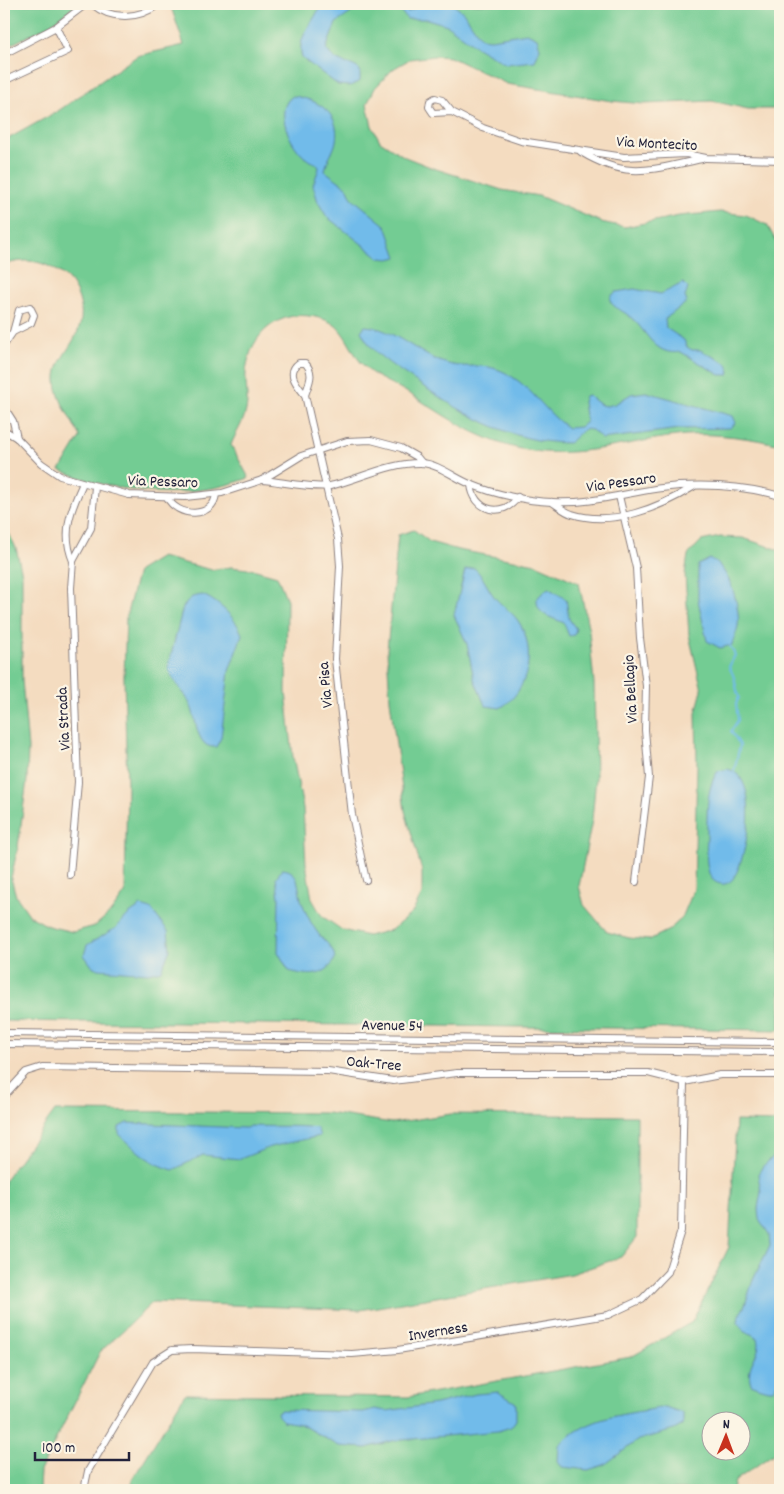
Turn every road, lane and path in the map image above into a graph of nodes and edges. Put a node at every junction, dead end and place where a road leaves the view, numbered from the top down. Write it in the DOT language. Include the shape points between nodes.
graph roads {
  1 [pos="86,4"];
  2 [pos="92,4"];
  3 [pos="159,4"];
  4 [pos="56,27"];
  5 [pos="4,54"];
  6 [pos="4,81"];
  7 [pos="452,112"];
  8 [pos="577,150"];
  9 [pos="706,158"];
  10 [pos="780,160"];
  11 [pos="13,332"];
  12 [pos="4,345"];
  13 [pos="305,395"];
  14 [pos="4,407"];
  15 [pos="4,430"];
  16 [pos="17,438"];
  17 [pos="318,450"];
  18 [pos="422,463"];
  19 [pos="262,480"];
  20 [pos="83,483"];
  21 [pos="471,484"];
  22 [pos="328,486"];
  23 [pos="695,486"];
  24 [pos="95,487"];
  25 [pos="216,494"];
  26 [pos="619,496"];
  27 [pos="780,496"];
  28 [pos="167,497"];
  29 [pos="518,497"];
  30 [pos="552,502"];
  31 [pos="622,515"];
  32 [pos="74,561"];
  33 [pos="70,875"];
  34 [pos="366,880"];
  35 [pos="636,882"];
  36 [pos="4,1033"];
  37 [pos="780,1042"];
  38 [pos="4,1044"];
  39 [pos="780,1052"];
  40 [pos="780,1075"];
  41 [pos="684,1082"];
  42 [pos="4,1096"];
  43 [pos="84,1490"];
  1 -- 4 [label="street"];
  2 -- 3 [label="street" via="110,16 121,17 137,15"];
  4 -- 5 [label="street"];
  4 -- 6 [label="street" via="68,51"];
  7 -- 8 [label="street, Via Montecito" via="500,135"];
  8 -- 9 [label="street, Via Montecito" via="642,157 686,154"];
  8 -- 9 [label="street, Via Montecito" via="602,165 639,172"];
  9 -- 10 [label="street, Via Montecito"];
  11 -- 12 [label="street"];
  13 -- 13 [label="street" via="311,370 306,364 299,363 292,375"];
  13 -- 17 [label="street, Via Pisa"];
  14 -- 16 [label="street, Via Pessaro" via="13,421"];
  15 -- 16 [label="street, Via Pessaro"];
  16 -- 20 [label="street, Via Pessaro" via="41,463 60,476"];
  17 -- 18 [label="street, Via Pessaro" via="347,441 372,440 401,448"];
  17 -- 19 [label="street, Via Pessaro" via="301,456"];
  17 -- 22 [label="street, Via Pisa"];
  18 -- 21 [label="street, Via Pessaro"];
  18 -- 22 [label="street, Via Pessaro" via="380,470"];
  19 -- 22 [label="street, Via Pessaro"];
  19 -- 25 [label="street, Via Pessaro"];
  20 -- 24 [label="street, Via Pessaro"];
  20 -- 32 [label="street, Via Strada" via="67,528 67,547"];
  21 -- 29 [label="street, Via Pessaro"];
  21 -- 29 [label="street" via="474,497 485,508 508,508"];
  22 -- 34 [label="street, Via Pisa" via="340,566 334,660 352,815"];
  23 -- 26 [label="street, Via Pessaro"];
  23 -- 27 [label="street, Via Pessaro" via="752,488"];
  23 -- 31 [label="street, Via Pessaro" via="667,503"];
  24 -- 28 [label="street, Via Pessaro" via="129,495"];
  24 -- 32 [label="street, Via Strada" via="91,528"];
  25 -- 28 [label="street, Via Pessaro"];
  25 -- 28 [label="street" via="209,507 190,513 176,509"];
  26 -- 30 [label="street, Via Pessaro"];
  26 -- 31 [label="street, Via Bellagio"];
  29 -- 30 [label="street, Via Pessaro"];
  30 -- 31 [label="street, Via Pessaro" via="569,514 586,518"];
  31 -- 35 [label="street, Via Bellagio" via="636,568 646,686 649,777"];
  32 -- 33 [label="street, Via Strada" via="71,619 78,782"];
  36 -- 37 [label="street, Avenue 54"];
  38 -- 39 [label="street, Avenue 54"];
  40 -- 41 [label="street, Oak-Tree" via="720,1075"];
  41 -- 42 [label="street, Oak-Tree" via="648,1073 457,1072 393,1082 328,1071 42,1067 26,1072"];
  41 -- 43 [label="street, Inverness" via="681,1232 668,1272 642,1299 608,1315 398,1350 352,1354 172,1350 153,1362 88,1471"];
}
